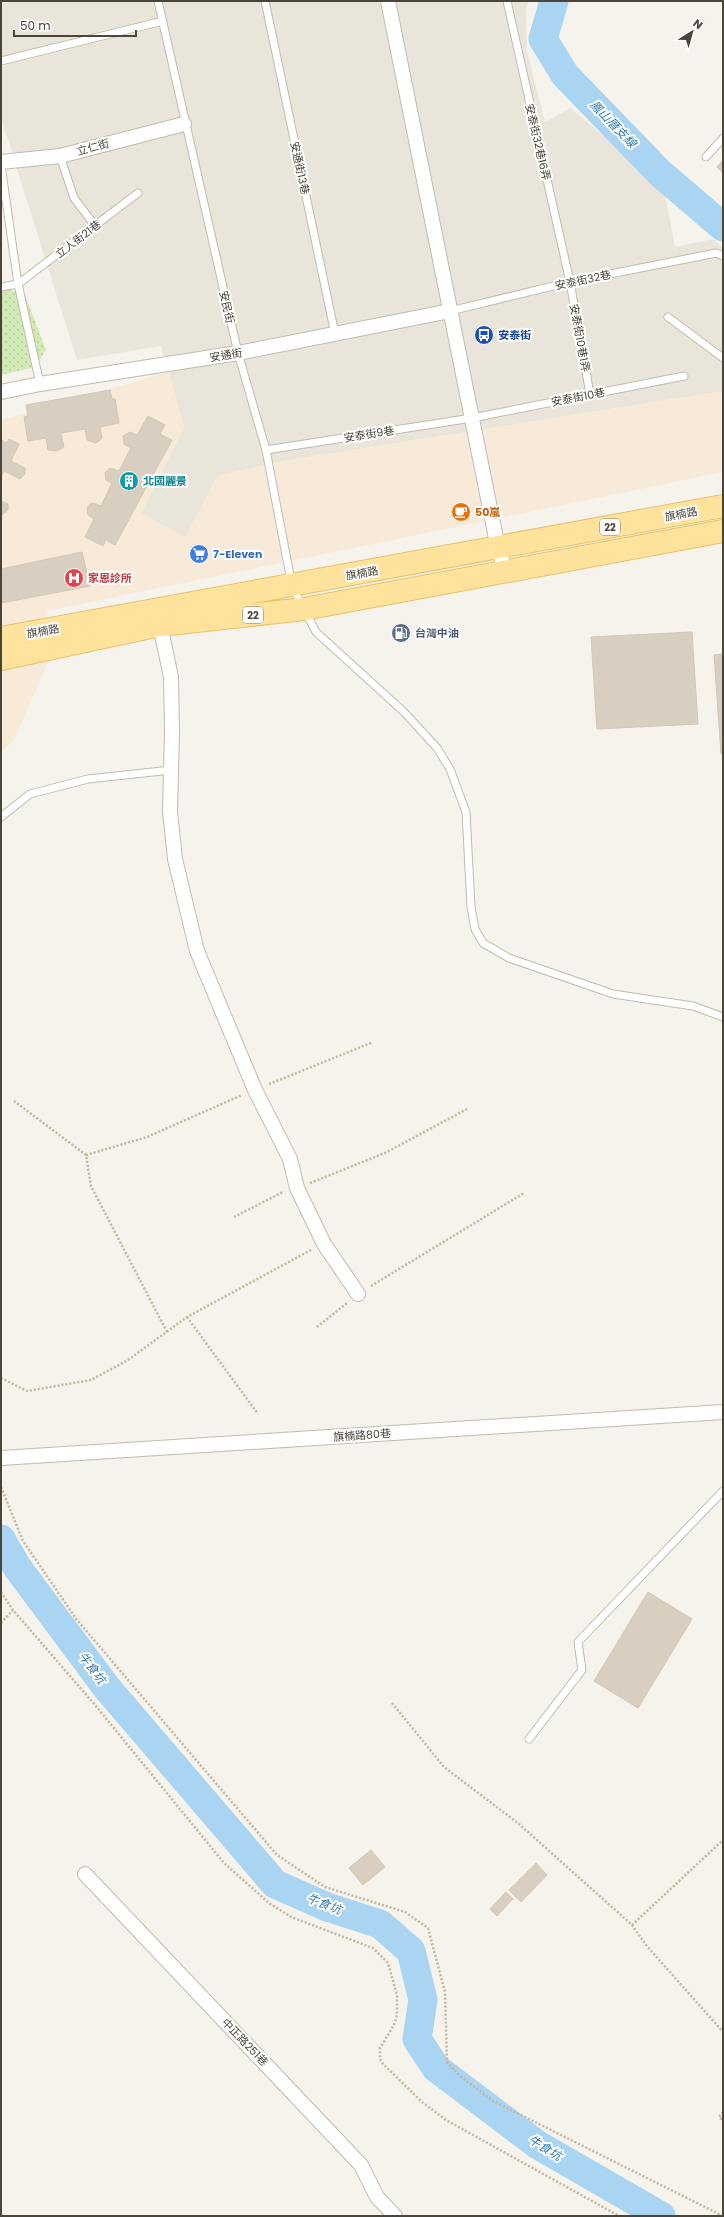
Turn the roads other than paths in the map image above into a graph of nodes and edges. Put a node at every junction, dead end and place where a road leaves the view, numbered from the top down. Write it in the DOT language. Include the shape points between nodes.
graph roads {
  1 [pos="158,1"];
  2 [pos="265,1"];
  3 [pos="388,1"];
  4 [pos="506,1"];
  5 [pos="163,21"];
  6 [pos="1,61"];
  7 [pos="184,124"];
  8 [pos="723,138"];
  9 [pos="60,156"];
  10 [pos="706,157"];
  11 [pos="1,164"];
  12 [pos="138,193"];
  13 [pos="96,227"];
  14 [pos="720,254"];
  15 [pos="570,282"];
  16 [pos="18,284"];
  17 [pos="1,287"];
  18 [pos="450,311"];
  19 [pos="668,317"];
  20 [pos="335,334"];
  21 [pos="238,353"];
  22 [pos="723,358"];
  23 [pos="684,376"];
  24 [pos="40,384"];
  25 [pos="1,392"];
  26 [pos="590,394"];
  27 [pos="472,418"];
  28 [pos="266,450"];
  29 [pos="723,506"];
  30 [pos="723,531"];
  31 [pos="498,548"];
  32 [pos="506,573"];
  33 [pos="292,586"];
  34 [pos="304,609"];
  35 [pos="160,624"];
  36 [pos="1,638"];
  37 [pos="1,660"];
  38 [pos="171,770"];
  39 [pos="1,817"];
  40 [pos="723,1017"];
  41 [pos="358,1294"];
  42 [pos="723,1412"];
  43 [pos="1,1458"];
  44 [pos="723,1491"];
  45 [pos="529,1739"];
  46 [pos="85,1874"];
  47 [pos="395,2216"];
  1 -- 5 [label="lane, 安民街"];
  2 -- 20 [label="lane, 安通街13巷"];
  3 -- 18 [label="street"];
  4 -- 15 [label="lane, 安泰街32巷16弄"];
  5 -- 6 [label="lane"];
  5 -- 7 [label="lane, 安民街"];
  7 -- 9 [label="street, 立仁街"];
  7 -- 21 [label="lane, 安民街"];
  8 -- 10 [label="lane"];
  9 -- 11 [label="street, 立仁街"];
  9 -- 13 [label="lane" via="74,198"];
  11 -- 16 [label="lane"];
  12 -- 13 [label="lane, 立人街21巷"];
  13 -- 16 [label="lane, 立人街21巷"];
  14 -- 15 [label="lane, 安泰街32巷"];
  15 -- 18 [label="lane, 安泰街32巷"];
  15 -- 26 [label="lane, 安泰街10巷1弄"];
  16 -- 17 [label="lane"];
  16 -- 24 [label="lane"];
  18 -- 20 [label="street, 安通街"];
  18 -- 27 [label="street"];
  19 -- 22 [label="lane"];
  20 -- 21 [label="street, 安通街"];
  21 -- 24 [label="street, 安通街"];
  21 -- 28 [label="lane, 安民街"];
  23 -- 26 [label="lane, 安泰街10巷"];
  24 -- 25 [label="street, 安通街"];
  26 -- 27 [label="lane, 安泰街10巷"];
  27 -- 28 [label="lane, 安泰街9巷"];
  27 -- 31 [label="street"];
  28 -- 33 [label="lane, 安民街"];
  29 -- 31 [label="main road, 旗楠路 / 22"];
  30 -- 32 [label="main road, 旗楠路 / 22"];
  31 -- 32 [label="street"];
  31 -- 33 [label="main road, 旗楠路 / 22"];
  32 -- 34 [label="main road, 旗楠路 / 22"];
  33 -- 34 [label="lane, 安民街"];
  33 -- 36 [label="main road, 旗楠路 / 22"];
  34 -- 35 [label="main road, 旗楠路 / 22"];
  34 -- 40 [label="lane, 安民街" via="316,632 404,712 436,748 450,769 466,812 471,907 475,929 483,943 509,958 613,994 694,1006"];
  35 -- 37 [label="main road, 旗楠路 / 22"];
  35 -- 38 [label="street" via="171,677"];
  38 -- 39 [label="lane" via="88,779 30,794"];
  38 -- 41 [label="street" via="170,812 175,859 197,951 255,1090 290,1159 297,1188 324,1244"];
  42 -- 43 [label="street, 旗楠路80巷"];
  44 -- 45 [label="lane" via="578,1642 582,1670"];
  46 -- 47 [label="street, 中正路251巷" via="361,2165 377,2197"];
}
